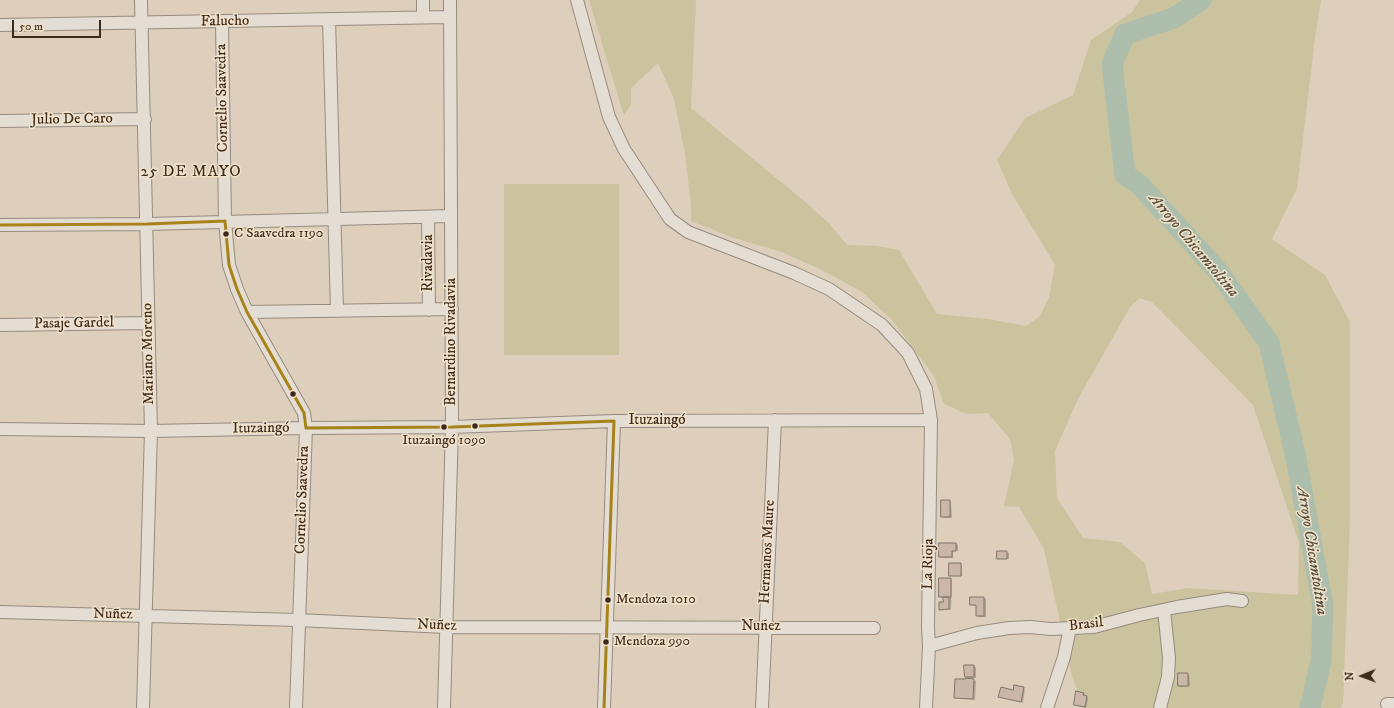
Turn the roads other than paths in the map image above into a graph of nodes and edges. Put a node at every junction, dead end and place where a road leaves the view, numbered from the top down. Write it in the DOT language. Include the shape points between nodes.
graph roads {
  1 [pos="141,0"];
  2 [pos="423,0"];
  3 [pos="450,0"];
  4 [pos="577,0"];
  5 [pos="423,17"];
  6 [pos="450,17"];
  7 [pos="329,19"];
  8 [pos="222,22"];
  9 [pos="142,23"];
  10 [pos="0,25"];
  11 [pos="145,119"];
  12 [pos="0,121"];
  13 [pos="451,216"];
  14 [pos="428,217"];
  15 [pos="334,219"];
  16 [pos="225,221"];
  17 [pos="147,224"];
  18 [pos="0,225"];
  19 [pos="452,309"];
  20 [pos="429,310"];
  21 [pos="336,311"];
  22 [pos="247,312"];
  23 [pos="148,322"];
  24 [pos="0,325"];
  25 [pos="775,420"];
  26 [pos="931,420"];
  27 [pos="614,421"];
  28 [pos="452,427"];
  29 [pos="306,428"];
  30 [pos="0,429"];
  31 [pos="151,431"];
  32 [pos="1242,601"];
  33 [pos="1164,610"];
  34 [pos="0,612"];
  35 [pos="146,615"];
  36 [pos="298,620"];
  37 [pos="446,627"];
  38 [pos="765,627"];
  39 [pos="607,628"];
  40 [pos="874,628"];
  41 [pos="1070,628"];
  42 [pos="929,646"];
  43 [pos="143,708"];
  44 [pos="296,708"];
  45 [pos="444,708"];
  46 [pos="604,708"];
  47 [pos="762,708"];
  48 [pos="926,708"];
  49 [pos="1047,708"];
  50 [pos="1160,708"];
  1 -- 9 [label="street, Mariano Moreno"];
  2 -- 5 [label="street"];
  3 -- 6 [label="street, Bernardino Rivadavia"];
  4 -- 26 [label="street, La Rioja" via="609,117 624,149 670,219 688,232 828,289 882,325 908,353 926,389"];
  5 -- 6 [label="street, Falucho"];
  5 -- 7 [label="street, Falucho"];
  6 -- 13 [label="street, Bernardino Rivadavia"];
  7 -- 8 [label="street, Falucho"];
  7 -- 15 [label="street"];
  8 -- 9 [label="street, Falucho"];
  8 -- 16 [label="street, Cornelio Saavedra"];
  9 -- 10 [label="street, Falucho"];
  9 -- 11 [label="street, Mariano Moreno"];
  11 -- 12 [label="street, Julio De Caro"];
  11 -- 17 [label="street, Mariano Moreno"];
  13 -- 14 [label="street"];
  13 -- 19 [label="street, Bernardino Rivadavia"];
  14 -- 15 [label="street"];
  14 -- 20 [label="street, Rivadavia"];
  15 -- 16 [label="street"];
  15 -- 21 [label="street"];
  16 -- 17 [label="street"];
  16 -- 22 [label="street, Cornelio Saavedra" via="229,265"];
  17 -- 18 [label="street"];
  17 -- 23 [label="street, Mariano Moreno"];
  19 -- 20 [label="street"];
  19 -- 28 [label="street, Bernardino Rivadavia"];
  20 -- 21 [label="street"];
  21 -- 22 [label="street"];
  22 -- 29 [label="street, Cornelio Saavedra" via="304,413"];
  23 -- 24 [label="street, Pasaje Gardel"];
  23 -- 31 [label="street, Mariano Moreno"];
  25 -- 26 [label="street, Ituzaingó"];
  25 -- 27 [label="street, Ituzaingó"];
  25 -- 38 [label="street, Hermanos Maure"];
  26 -- 42 [label="street, La Rioja"];
  27 -- 28 [label="street, Ituzaingó"];
  27 -- 39 [label="street"];
  28 -- 29 [label="street, Ituzaingó"];
  28 -- 37 [label="street, Bernardino Rivadavia"];
  29 -- 31 [label="street, Ituzaingó"];
  29 -- 36 [label="street, Cornelio Saavedra"];
  30 -- 31 [label="street, Ituzaingó"];
  31 -- 35 [label="street, Mariano Moreno"];
  32 -- 33 [label="street, Brasil" via="1227,599"];
  33 -- 41 [label="street, Brasil" via="1094,627"];
  33 -- 50 [label="street" via="1169,658 1168,677"];
  34 -- 35 [label="street, Nuñez"];
  35 -- 36 [label="street, Nuñez"];
  35 -- 43 [label="street, Mariano Moreno"];
  36 -- 37 [label="street, Nuñez"];
  36 -- 44 [label="street, Cornelio Saavedra"];
  37 -- 39 [label="street, Nuñez"];
  37 -- 45 [label="street, Bernardino Rivadavia"];
  38 -- 39 [label="street, Nuñez"];
  38 -- 40 [label="street, Nuñez"];
  38 -- 47 [label="street, Hermanos Maure"];
  39 -- 46 [label="street"];
  41 -- 42 [label="street, Brasil" via="1009,628 977,633"];
  41 -- 49 [label="street" via="1064,657"];
  42 -- 48 [label="street, La Rioja"];
}
